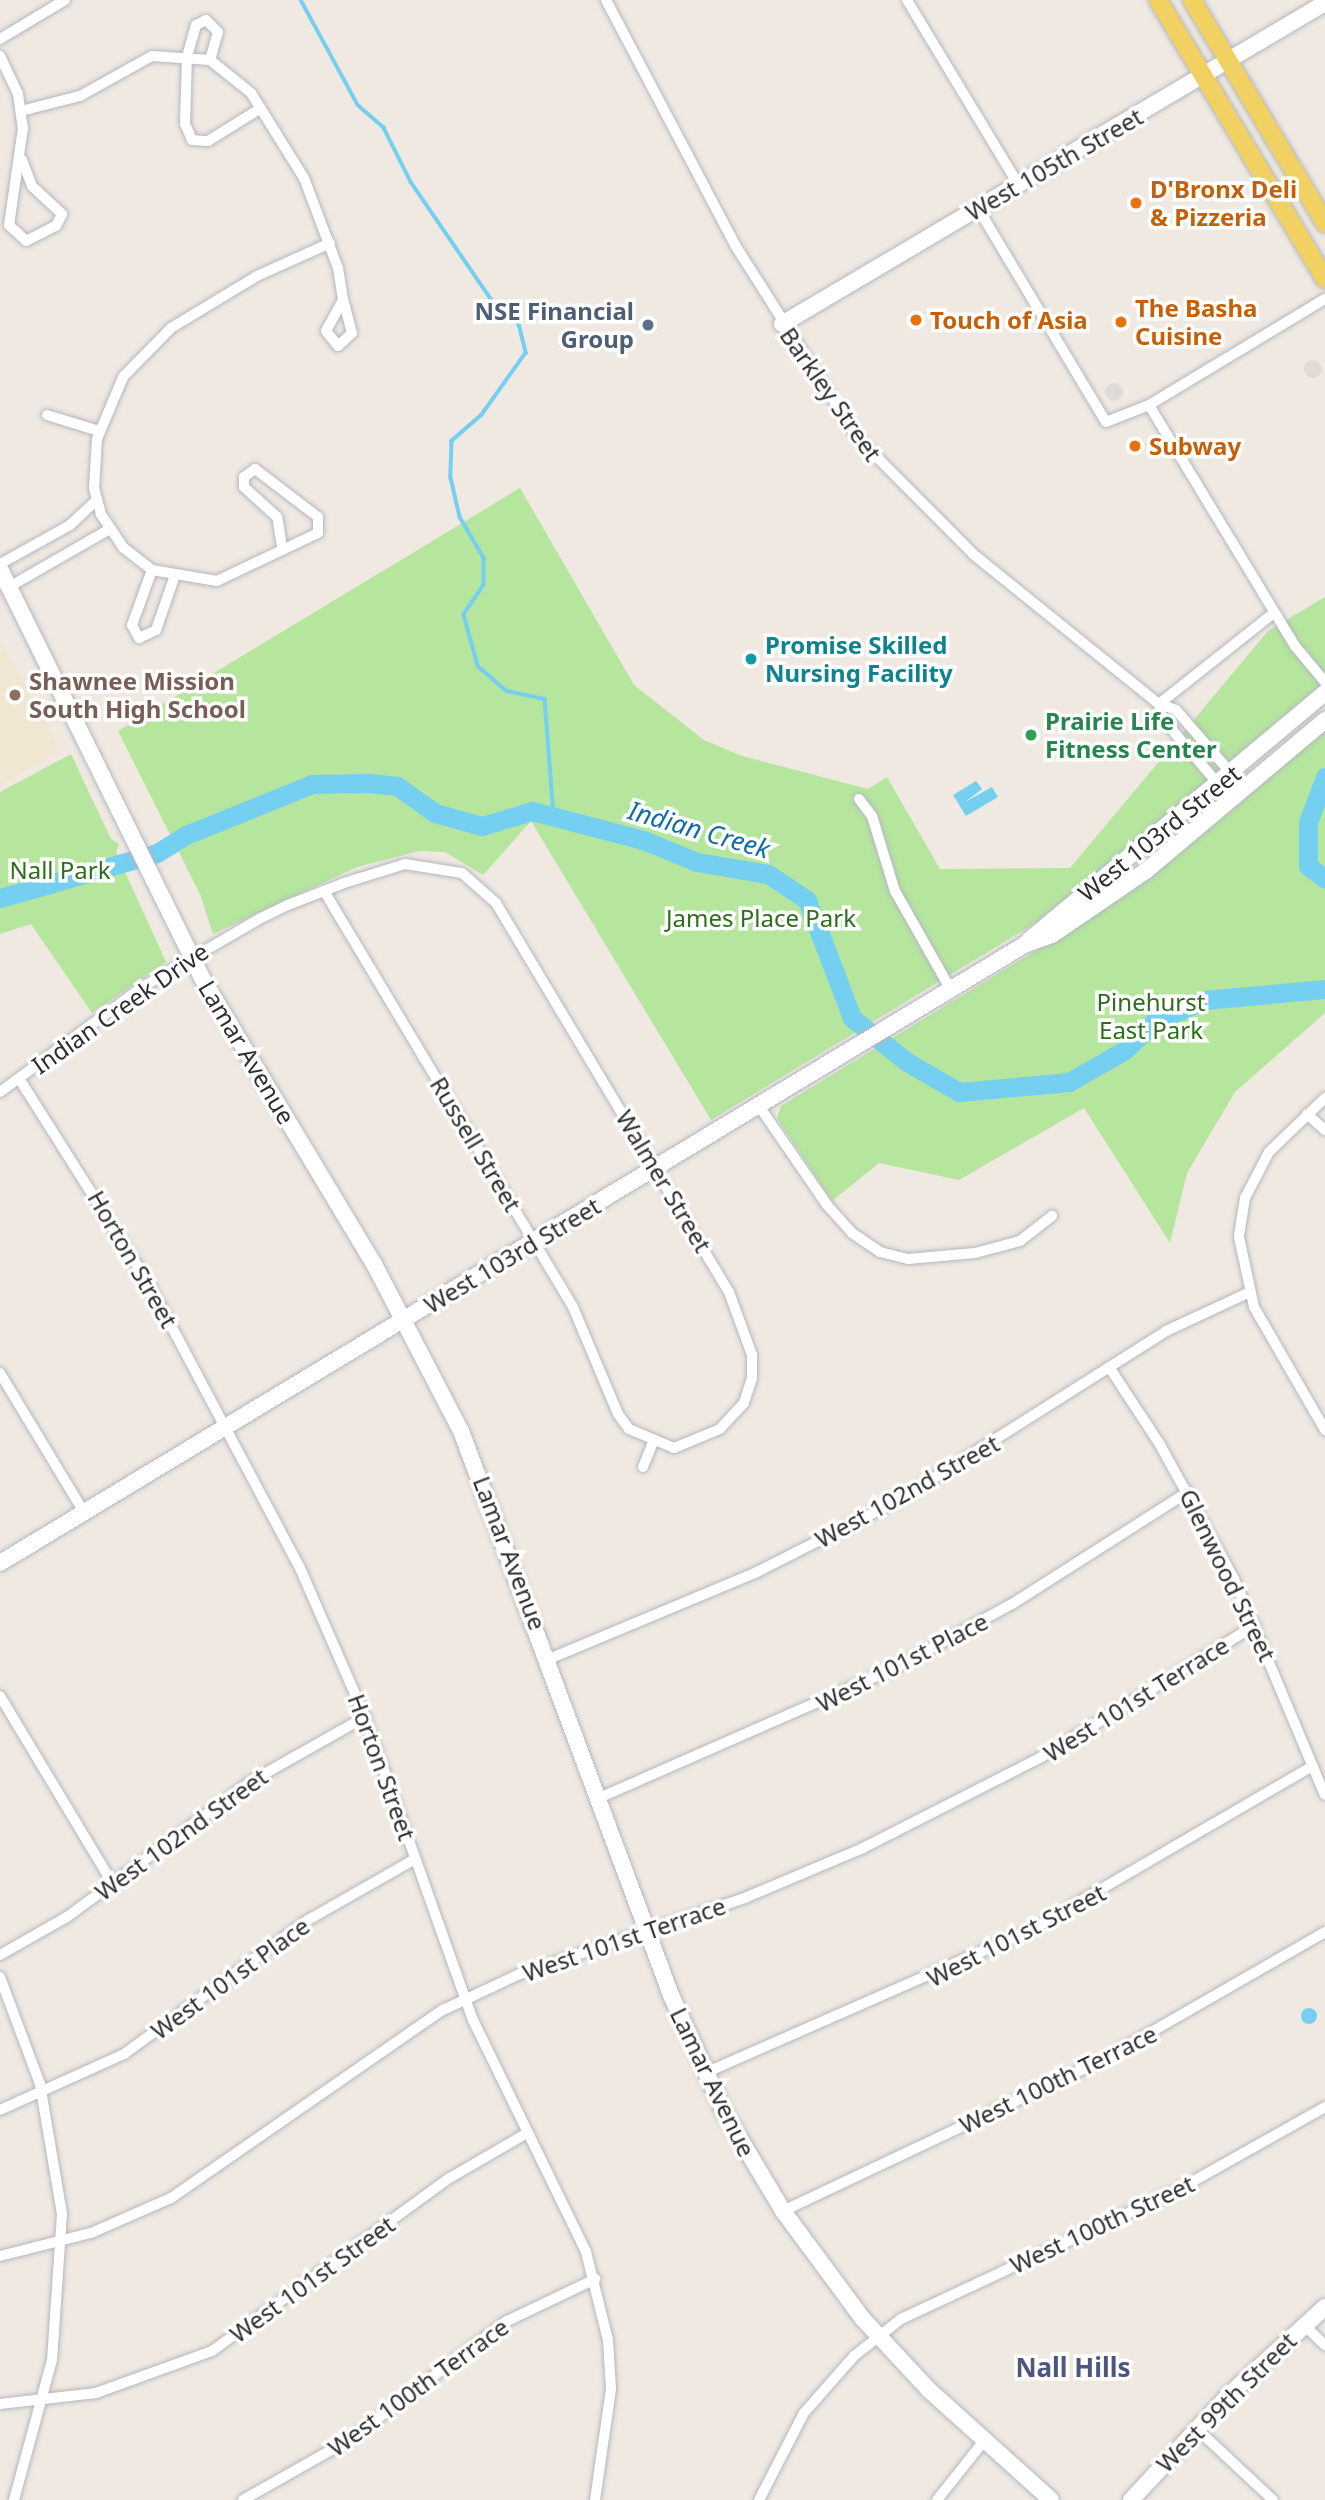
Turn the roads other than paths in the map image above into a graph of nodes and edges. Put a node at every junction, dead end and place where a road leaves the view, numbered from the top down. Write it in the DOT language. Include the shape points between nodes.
graph roads {
  1 [pos="65,0"];
  2 [pos="606,0"];
  3 [pos="907,0"];
  4 [pos="1157,0"];
  5 [pos="1192,0"];
  6 [pos="1325,3"];
  7 [pos="0,39"];
  8 [pos="0,56"];
  9 [pos="187,56"];
  10 [pos="210,60"];
  11 [pos="1229,62"];
  12 [pos="1203,76"];
  13 [pos="261,108"];
  14 [pos="21,111"];
  15 [pos="22,160"];
  16 [pos="1020,187"];
  17 [pos="979,211"];
  18 [pos="1325,223"];
  19 [pos="330,243"];
  20 [pos="1325,279"];
  21 [pos="1325,299"];
  22 [pos="343,300"];
  23 [pos="782,324"];
  24 [pos="1149,405"];
  25 [pos="47,415"];
  26 [pos="99,431"];
  27 [pos="96,501"];
  28 [pos="110,529"];
  29 [pos="282,547"];
  30 [pos="0,567"];
  31 [pos="152,570"];
  32 [pos="174,578"];
  33 [pos="9,587"];
  34 [pos="1274,612"];
  35 [pos="1325,682"];
  36 [pos="1325,693"];
  37 [pos="1158,704"];
  38 [pos="1325,720"];
  39 [pos="1226,780"];
  40 [pos="1238,793"];
  41 [pos="859,799"];
  42 [pos="477,883"];
  43 [pos="324,891"];
  44 [pos="1024,945"];
  45 [pos="191,955"];
  46 [pos="951,990"];
  47 [pos="20,1080"];
  48 [pos="0,1092"];
  49 [pos="1325,1098"];
  50 [pos="759,1106"];
  51 [pos="1307,1114"];
  52 [pos="1325,1130"];
  53 [pos="656,1168"];
  54 [pos="1052,1216"];
  55 [pos="534,1241"];
  56 [pos="1248,1293"];
  57 [pos="405,1320"];
  58 [pos="1109,1367"];
  59 [pos="0,1373"];
  60 [pos="226,1427"];
  61 [pos="1325,1430"];
  62 [pos="653,1442"];
  63 [pos="643,1467"];
  64 [pos="1188,1492"];
  65 [pos="84,1512"];
  66 [pos="0,1563"];
  67 [pos="1255,1625"];
  68 [pos="549,1659"];
  69 [pos="0,1696"];
  70 [pos="365,1717"];
  71 [pos="1312,1766"];
  72 [pos="1325,1795"];
  73 [pos="599,1798"];
  74 [pos="415,1859"];
  75 [pos="113,1884"];
  76 [pos="647,1931"];
  77 [pos="1325,1932"];
  78 [pos="0,1955"];
  79 [pos="0,1977"];
  80 [pos="465,1999"];
  81 [pos="705,2073"];
  82 [pos="43,2094"];
  83 [pos="1325,2107"];
  84 [pos="0,2110"];
  85 [pos="527,2133"];
  86 [pos="783,2211"];
  87 [pos="62,2242"];
  88 [pos="0,2256"];
  89 [pos="595,2279"];
  90 [pos="1325,2307"];
  91 [pos="1304,2325"];
  92 [pos="878,2336"];
  93 [pos="1325,2345"];
  94 [pos="43,2401"];
  95 [pos="0,2404"];
  96 [pos="1196,2428"];
  97 [pos="984,2441"];
  98 [pos="14,2500"];
  99 [pos="243,2500"];
  100 [pos="595,2500"];
  101 [pos="759,2500"];
  102 [pos="937,2500"];
  103 [pos="1051,2500"];
  104 [pos="1131,2500"];
  105 [pos="1273,2500"];
  1 -- 7 [label="street"];
  2 -- 23 [label="street, Barkley Street"];
  3 -- 16 [label="street"];
  4 -- 12 [label="main road"];
  5 -- 11 [label="main road"];
  6 -- 11 [label="street, West 105th Street"];
  8 -- 14 [label="street"];
  9 -- 10 [label="street"];
  9 -- 10 [label="street" via="196,26 206,20 218,32"];
  9 -- 13 [label="street" via="185,124 192,140 208,141"];
  9 -- 14 [label="street" via="152,55 80,96"];
  10 -- 13 [label="street" via="239,80"];
  11 -- 12 [label="street, West 105th Street"];
  11 -- 18 [label="main road"];
  12 -- 16 [label="street, West 105th Street"];
  12 -- 20 [label="main road"];
  13 -- 19 [label="street" via="304,178"];
  14 -- 15 [label="street"];
  15 -- 15 [label="street" via="7,211 12,233 26,241 56,226 62,214 32,186"];
  16 -- 17 [label="street, West 105th Street"];
  17 -- 23 [label="street, West 105th Street"];
  17 -- 24 [label="street" via="1106,422"];
  19 -- 22 [label="street"];
  19 -- 26 [label="street" via="257,276 171,328 123,377"];
  21 -- 24 [label="street"];
  23 -- 37 [label="street, Barkley Street" via="856,436 916,503"];
  24 -- 34 [label="street"];
  25 -- 26 [label="street"];
  26 -- 27 [label="street"];
  27 -- 28 [label="street"];
  27 -- 30 [label="street" via="70,525"];
  28 -- 31 [label="street"];
  28 -- 33 [label="street"];
  29 -- 29 [label="street" via="277,517 243,487 251,470 262,471 320,521 318,533"];
  29 -- 32 [label="street" via="229,578"];
  30 -- 33 [label="street, Lamar Avenue"];
  31 -- 32 [label="street"];
  31 -- 32 [label="street" via="132,625 139,638 156,630"];
  33 -- 45 [label="street, Lamar Avenue"];
  34 -- 35 [label="street"];
  34 -- 37 [label="street"];
  36 -- 39 [label="street, West 103rd Street"];
  37 -- 39 [label="street, Barkley Street" via="1176,710"];
  38 -- 40 [label="street, West 103rd Street"];
  39 -- 40 [label="street, Barkley Street"];
  39 -- 40 [label="street, Barkley Street"];
  39 -- 44 [label="street, West 103rd Street"];
  40 -- 44 [label="street, West 103rd Street" via="1109,899"];
  41 -- 46 [label="street" via="872,816 895,891"];
  42 -- 43 [label="street, Indian Creek Drive" via="424,863"];
  42 -- 53 [label="street, Walmer Street" via="496,903"];
  43 -- 45 [label="street, Indian Creek Drive"];
  43 -- 55 [label="street, Russell Street"];
  44 -- 46 [label="street, West 103rd Street"];
  45 -- 47 [label="street, Indian Creek Drive"];
  45 -- 57 [label="street, Lamar Avenue"];
  46 -- 50 [label="street, West 103rd Street"];
  47 -- 48 [label="street, Indian Creek Drive"];
  47 -- 60 [label="street, Horton Street" via="113,1222"];
  49 -- 51 [label="street"];
  50 -- 53 [label="street, West 103rd Street"];
  50 -- 54 [label="street" via="827,1205 852,1233 880,1252 908,1259 975,1254 1020,1241"];
  51 -- 52 [label="street"];
  51 -- 56 [label="street" via="1269,1152 1245,1198 1239,1237"];
  53 -- 55 [label="street, West 103rd Street"];
  53 -- 62 [label="street, Walmer Street" via="729,1292 752,1355 752,1378 744,1403 720,1429 674,1448"];
  55 -- 57 [label="street, West 103rd Street"];
  55 -- 62 [label="street, Russell Street" via="573,1307 612,1406 629,1429"];
  56 -- 58 [label="street, West 102nd Street" via="1166,1331"];
  56 -- 61 [label="street"];
  57 -- 60 [label="street, West 103rd Street"];
  57 -- 68 [label="street, Lamar Avenue" via="487,1490"];
  58 -- 64 [label="street, Glenwood Street"];
  58 -- 68 [label="street, West 102nd Street" via="993,1444 811,1546"];
  59 -- 65 [label="street"];
  60 -- 65 [label="street, West 103rd Street"];
  60 -- 70 [label="street, Horton Street" via="300,1568"];
  62 -- 63 [label="street"];
  64 -- 67 [label="street, Glenwood Street"];
  64 -- 73 [label="street, West 101st Place" via="1012,1604 906,1662 774,1726"];
  65 -- 66 [label="street, West 103rd Street"];
  67 -- 71 [label="street, Glenwood Street"];
  67 -- 76 [label="street, West 101st Terrace" via="1112,1716 928,1817 747,1897"];
  68 -- 73 [label="street, Lamar Avenue"];
  69 -- 75 [label="street"];
  70 -- 74 [label="street, Horton Street"];
  70 -- 75 [label="street, West 102nd Street" via="250,1782"];
  71 -- 72 [label="street, Glenwood Street"];
  71 -- 81 [label="street, West 101st Street" via="1029,1931"];
  73 -- 76 [label="street, Lamar Avenue"];
  74 -- 80 [label="street, Horton Street"];
  74 -- 82 [label="street, West 101st Place" via="308,1920 124,2054"];
  75 -- 78 [label="street, West 102nd Street"];
  76 -- 80 [label="street, West 101st Terrace"];
  76 -- 81 [label="street, Lamar Avenue"];
  77 -- 86 [label="street, West 100th Terrace" via="1106,2058"];
  79 -- 82 [label="street"];
  80 -- 85 [label="street, Horton Street"];
  80 -- 87 [label="street, West 101st Terrace" via="354,2067 207,2177 131,2218"];
  81 -- 86 [label="street, Lamar Avenue"];
  82 -- 84 [label="street, West 101st Place"];
  82 -- 87 [label="street" via="58,2173"];
  83 -- 92 [label="street, West 100th Street" via="1176,2191 927,2304"];
  85 -- 89 [label="street, Horton Street" via="572,2218"];
  85 -- 94 [label="street, West 101st Street" via="448,2179 212,2351 131,2384"];
  86 -- 92 [label="street, Lamar Avenue"];
  87 -- 88 [label="street, West 101st Terrace"];
  87 -- 94 [label="street" via="60,2306"];
  89 -- 99 [label="street, West 100th Terrace" via="507,2321 349,2440"];
  89 -- 100 [label="street, Horton Street" via="611,2389"];
  90 -- 91 [label="street, West 99th Street"];
  91 -- 93 [label="street"];
  91 -- 96 [label="street, West 99th Street"];
  92 -- 97 [label="street, Lamar Avenue"];
  92 -- 101 [label="street, West 100th Street" via="804,2413"];
  94 -- 95 [label="street, West 101st Street"];
  94 -- 98 [label="street"];
  96 -- 104 [label="street, West 99th Street"];
  96 -- 105 [label="street"];
  97 -- 102 [label="street"];
  97 -- 103 [label="street, Lamar Avenue"];
}
